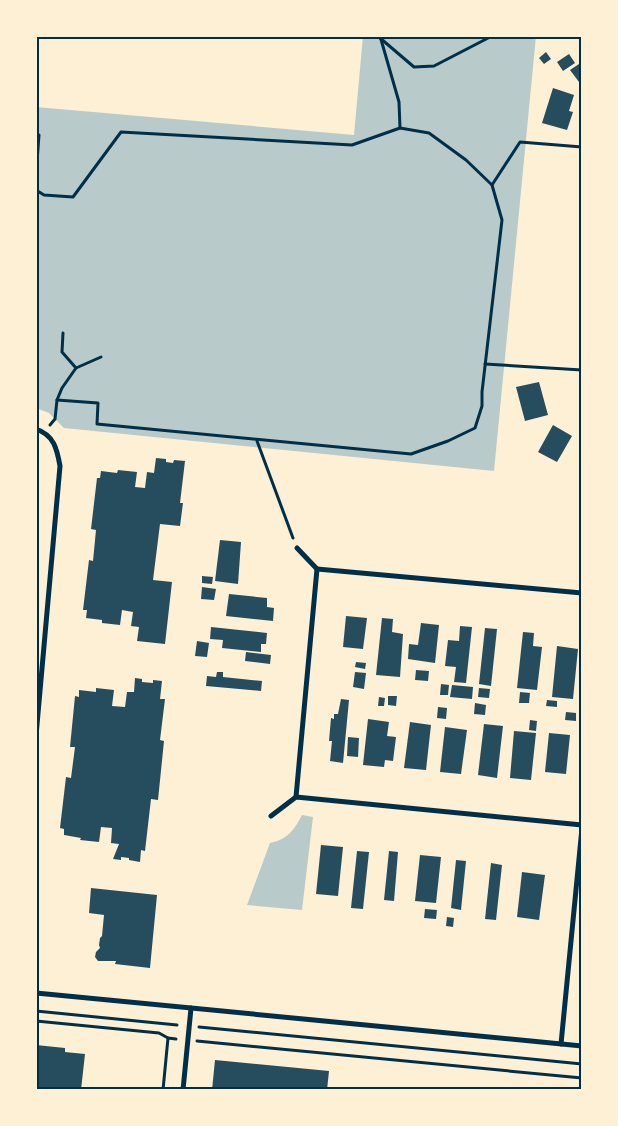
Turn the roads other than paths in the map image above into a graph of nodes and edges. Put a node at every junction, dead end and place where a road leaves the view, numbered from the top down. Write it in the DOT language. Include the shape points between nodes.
graph roads {
  1 [pos="36,429"];
  2 [pos="297,548"];
  3 [pos="317,569"];
  4 [pos="582,592"];
  5 [pos="36,736"];
  6 [pos="296,798"];
  7 [pos="271,816"];
  8 [pos="582,827"];
  9 [pos="36,994"];
  10 [pos="191,1008"];
  11 [pos="561,1044"];
  12 [pos="582,1046"];
  13 [pos="183,1090"];
  1 -- 5 [label="street" via="44,432 56,446 60,466"];
  2 -- 3 [label="street"];
  3 -- 4 [label="street"];
  3 -- 6 [label="street"];
  6 -- 7 [label="street"];
  6 -- 8 [label="street"];
  8 -- 11 [label="street"];
  9 -- 10 [label="street"];
  10 -- 11 [label="street"];
  10 -- 13 [label="street"];
  11 -- 12 [label="street"];
}
